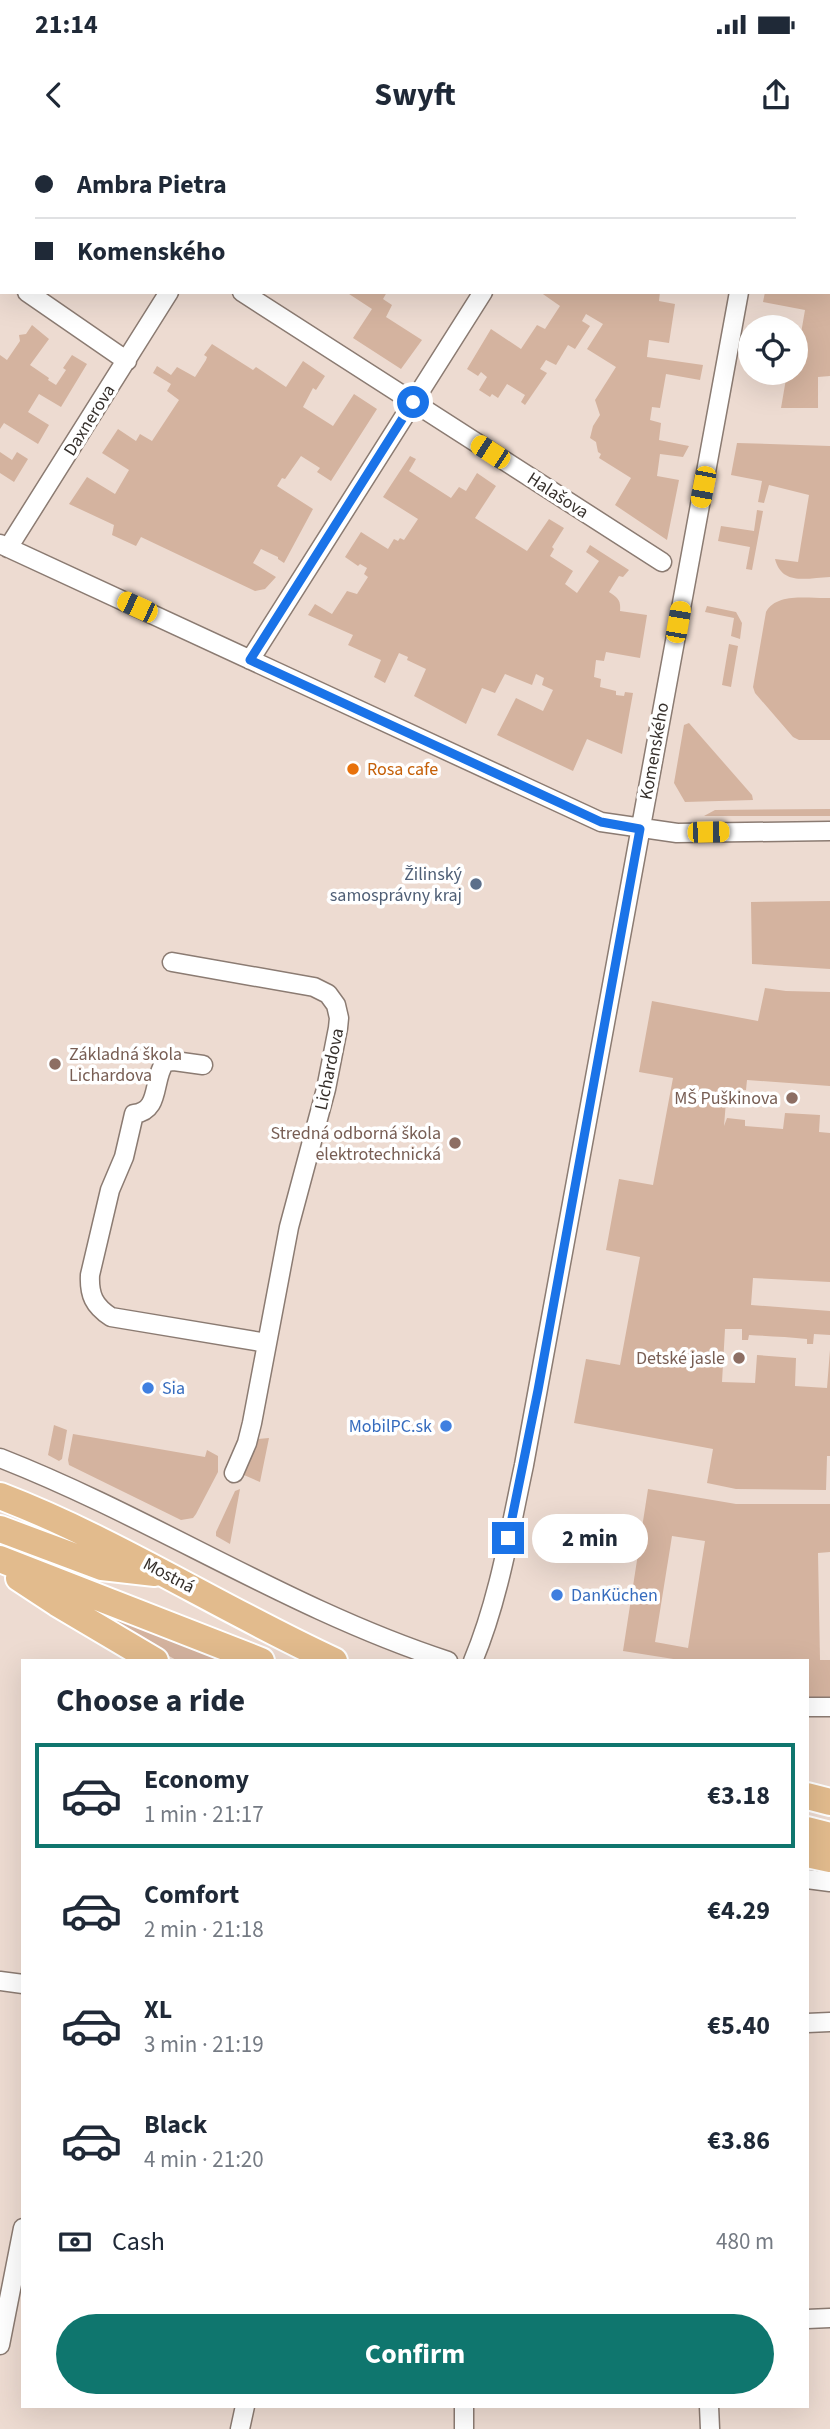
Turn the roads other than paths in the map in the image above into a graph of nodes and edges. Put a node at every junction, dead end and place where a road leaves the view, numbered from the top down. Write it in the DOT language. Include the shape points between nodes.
graph roads {
  1 [pos="30,294"];
  2 [pos="168,294"];
  3 [pos="245,294"];
  4 [pos="482,294"];
  5 [pos="739,294"];
  6 [pos="127,361"];
  7 [pos="413,402"];
  8 [pos="4,546"];
  9 [pos="662,562"];
  10 [pos="250,660"];
  11 [pos="640,829"];
  12 [pos="830,831"];
  13 [pos="173,962"];
  14 [pos="202,1065"];
  15 [pos="267,1343"];
  16 [pos="0,1458"];
  17 [pos="234,1473"];
  18 [pos="0,1496"];
  19 [pos="0,1529"];
  20 [pos="0,1559"];
  21 [pos="0,1566"];
  22 [pos="170,1575"];
  23 [pos="152,1659"];
  24 [pos="256,1659"];
  25 [pos="330,1659"];
  26 [pos="443,1659"];
  27 [pos="474,1659"];
  28 [pos="809,1707"];
  29 [pos="830,1707"];
  30 [pos="809,1797"];
  31 [pos="830,1802"];
  32 [pos="809,1831"];
  33 [pos="830,1836"];
  34 [pos="809,1854"];
  35 [pos="830,1859"];
  36 [pos="809,1879"];
  37 [pos="830,1882"];
  38 [pos="0,1981"];
  39 [pos="21,1984"];
  40 [pos="830,2022"];
  41 [pos="809,2023"];
  42 [pos="21,2238"];
  43 [pos="830,2318"];
  44 [pos="809,2319"];
  45 [pos="0,2345"];
  46 [pos="245,2408"];
  47 [pos="464,2408"];
  48 [pos="709,2408"];
  49 [pos="240,2429"];
  50 [pos="464,2429"];
  51 [pos="710,2429"];
  1 -- 6 [label="street"];
  2 -- 6 [label="street, Daxnerova"];
  3 -- 7 [label="street, Halašova"];
  4 -- 7 [label="street"];
  5 -- 11 [label="street, Komenského"];
  6 -- 8 [label="street, Daxnerova"];
  7 -- 9 [label="street, Halašova"];
  7 -- 10 [label="street"];
  8 -- 10 [label="street"];
  10 -- 11 [label="street" via="601,822"];
  11 -- 12 [label="street" via="677,833"];
  11 -- 27 [label="street, Komenského" via="524,1465 496,1588"];
  13 -- 15 [label="street, Lichardova" via="314,987 336,1005 338,1028 326,1089 289,1227"];
  14 -- 15 [label="street" via="166,1062 154,1100 143,1113 134,1114 110,1190 89,1289 94,1302 111,1317"];
  15 -- 17 [label="street, Lichardova" via="247,1443"];
  16 -- 26 [label="street" via="135,1517 328,1614"];
  18 -- 22 [label="main road, Mostná"];
  19 -- 22 [label="main road" via="102,1567"];
  20 -- 24 [label="main road"];
  21 -- 23 [label="main road"];
  22 -- 25 [label="main road, Mostná"];
  28 -- 29 [label="street"];
  30 -- 31 [label="main road"];
  32 -- 33 [label="main road"];
  34 -- 35 [label="main road"];
  36 -- 37 [label="street"];
  38 -- 39 [label="street"];
  40 -- 41 [label="street"];
  42 -- 45 [label="street"];
  43 -- 44 [label="street"];
  46 -- 49 [label="street"];
  47 -- 50 [label="street"];
  48 -- 51 [label="street"];
}
